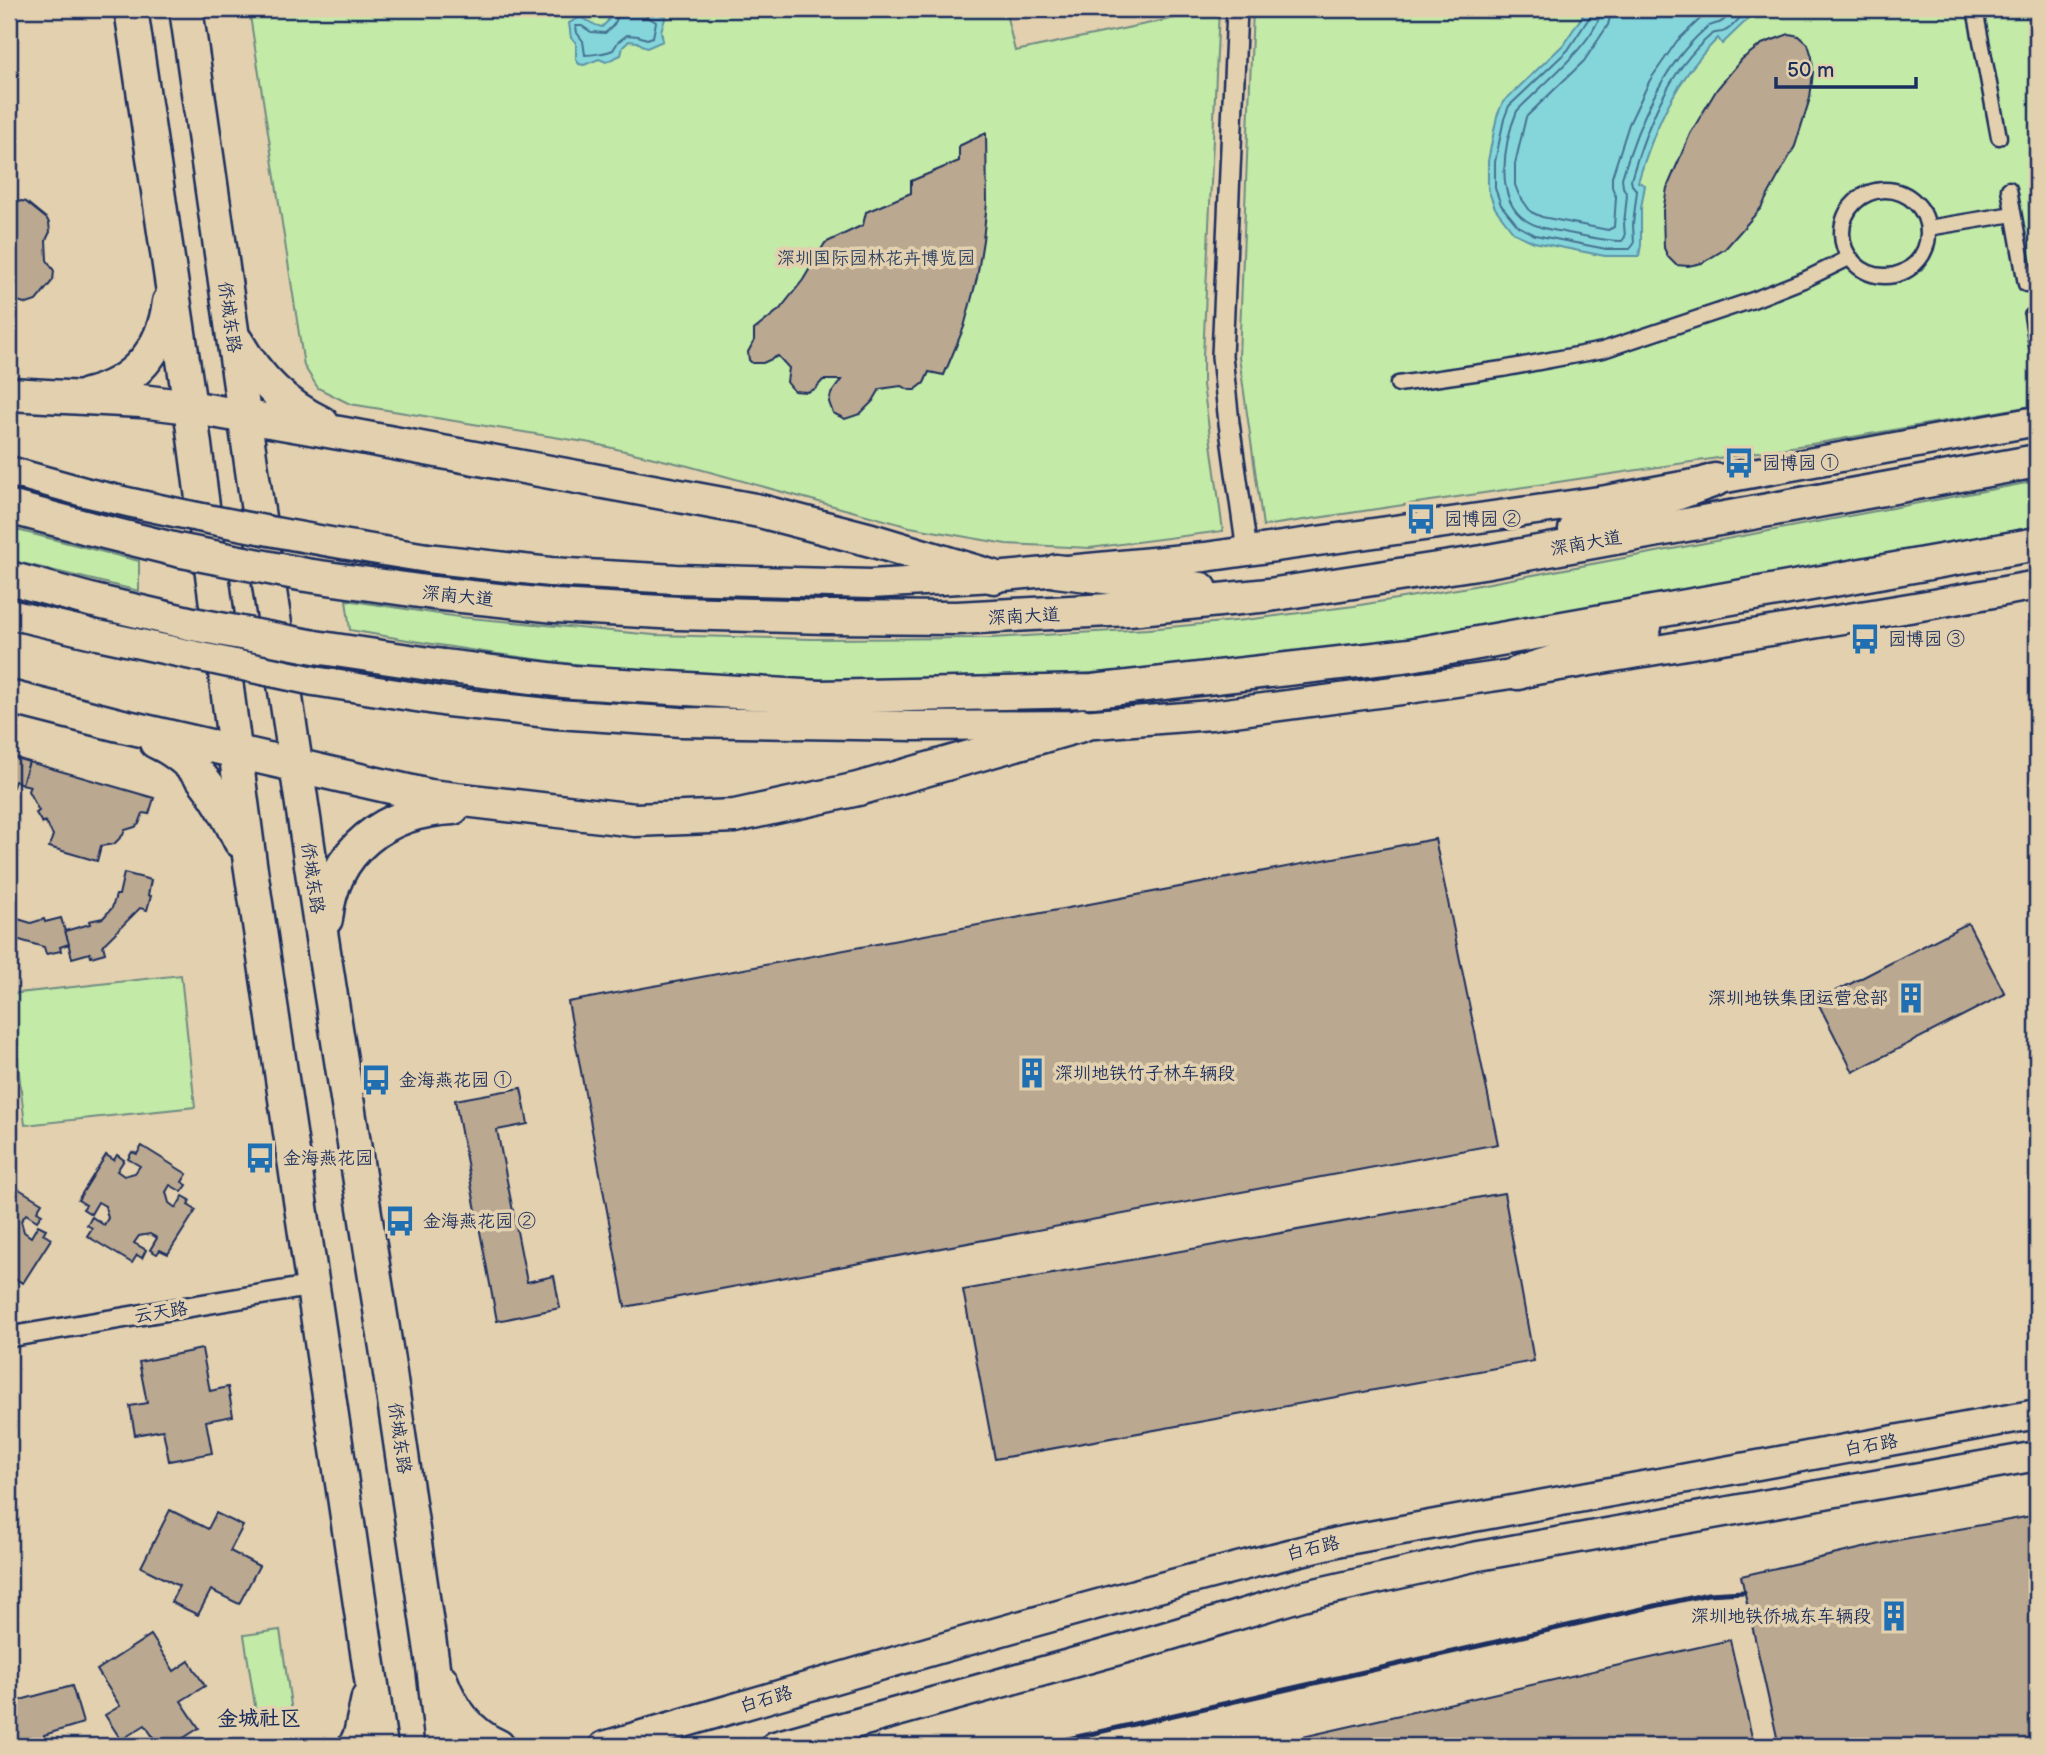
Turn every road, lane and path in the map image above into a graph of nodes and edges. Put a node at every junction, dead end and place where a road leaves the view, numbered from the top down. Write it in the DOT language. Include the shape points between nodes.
graph roads {
  1 [pos="131,9"];
  2 [pos="186,9"];
  3 [pos="1237,9"];
  4 [pos="1975,9"];
  5 [pos="1999,137"];
  6 [pos="2008,189"];
  7 [pos="2013,214"];
  8 [pos="1928,229"];
  9 [pos="1849,258"];
  10 [pos="171,283"];
  11 [pos="2026,284"];
  12 [pos="2032,317"];
  13 [pos="232,334"];
  14 [pos="2037,345"];
  15 [pos="1398,384"];
  16 [pos="9,394"];
  17 [pos="83,396"];
  18 [pos="190,407"];
  19 [pos="244,416"];
  20 [pos="2037,421"];
  21 [pos="345,433"];
  22 [pos="2037,461"];
  23 [pos="9,471"];
  24 [pos="1715,480"];
  25 [pos="9,507"];
  26 [pos="2037,544"];
  27 [pos="1247,551"];
  28 [pos="1483,562"];
  29 [pos="1056,571"];
  30 [pos="994,577"];
  31 [pos="9,578"];
  32 [pos="2037,585"];
  33 [pos="1269,595"];
  34 [pos="1720,600"];
  35 [pos="9,614"];
  36 [pos="1518,673"];
  37 [pos="9,697"];
  38 [pos="119,725"];
  39 [pos="1082,725"];
  40 [pos="235,752"];
  41 [pos="297,766"];
  42 [pos="500,806"];
  43 [pos="250,863"];
  44 [pos="323,945"];
  45 [pos="312,1286"];
  46 [pos="9,1336"];
  47 [pos="2037,1414"];
  48 [pos="2037,1456"];
  49 [pos="432,1658"];
  50 [pos="369,1669"];
  51 [pos="355,1746"];
  52 [pos="381,1746"];
  53 [pos="442,1746"];
  54 [pos="498,1746"];
  55 [pos="604,1746"];
  56 [pos="775,1746"];
  1 -- 10 [label="main road"];
  2 -- 13 [label="main road, 侨城东路"];
  3 -- 27 [label="street" via="1222,356"];
  4 -- 5 [label="street"];
  6 -- 7 [label="street"];
  7 -- 8 [label="street"];
  7 -- 11 [label="street"];
  8 -- 9 [label="street" via="1922,256 1900,274 1872,275"];
  8 -- 9 [label="street" via="1917,203 1905,194 1877,190 1863,195 1844,216 1842,245"];
  9 -- 15 [label="street" via="1753,300 1603,349"];
  10 -- 17 [label="main road" via="161,334 145,361 120,383"];
  10 -- 18 [label="main road"];
  12 -- 14 [label="street"];
  13 -- 19 [label="main road, 侨城东路"];
  13 -- 21 [label="main road" via="249,363 287,403"];
  16 -- 17 [label="main road"];
  17 -- 18 [label="main road"];
  18 -- 19 [label="main road"];
  18 -- 40 [label="main road"];
  19 -- 21 [label="main road"];
  19 -- 41 [label="main road, 侨城东路"];
  20 -- 24 [label="main road"];
  21 -- 30 [label="main road" via="760,511"];
  22 -- 28 [label="main road, 深南大道"];
  23 -- 30 [label="main road, bridge" via="289,536 550,572 871,584"];
  24 -- 27 [label="main road"];
  24 -- 28 [label="main road"];
  25 -- 33 [label="main road, 深南大道, bridge" via="177,550 306,575 556,606 957,618 1129,610"];
  26 -- 34 [label="main road"];
  27 -- 29 [label="main road"];
  28 -- 33 [label="main road, 深南大道"];
  29 -- 30 [label="main road"];
  29 -- 33 [label="main road"];
  31 -- 34 [label="main road, bridge" via="193,624 443,666 573,682 819,698 1093,691 1410,654"];
  32 -- 36 [label="main road"];
  34 -- 36 [label="main road"];
  35 -- 39 [label="main road, bridge" via="314,681 557,714 681,722"];
  36 -- 39 [label="main road" via="1211,715"];
  37 -- 38 [label="main road"];
  38 -- 40 [label="main road"];
  38 -- 43 [label="main road" via="164,745 191,764 209,786"];
  39 -- 42 [label="main road" via="858,789 735,816 635,820"];
  40 -- 41 [label="main road"];
  40 -- 43 [label="main road"];
  41 -- 42 [label="main road" via="430,796"];
  41 -- 44 [label="main road, 侨城东路"];
  42 -- 44 [label="main road" via="432,809 404,816 363,840 333,885"];
  43 -- 45 [label="main road"];
  44 -- 49 [label="main road, 侨城东路"];
  45 -- 46 [label="street, 云天路"];
  45 -- 50 [label="main road"];
  47 -- 55 [label="main road, 白石路" via="1342,1541 889,1663"];
  48 -- 56 [label="main road" via="1473,1557 1328,1590"];
  49 -- 53 [label="main road, 侨城东路"];
  49 -- 54 [label="main road" via="458,1713 471,1729"];
  50 -- 51 [label="main road" via="367,1707"];
  50 -- 52 [label="main road"];
}
